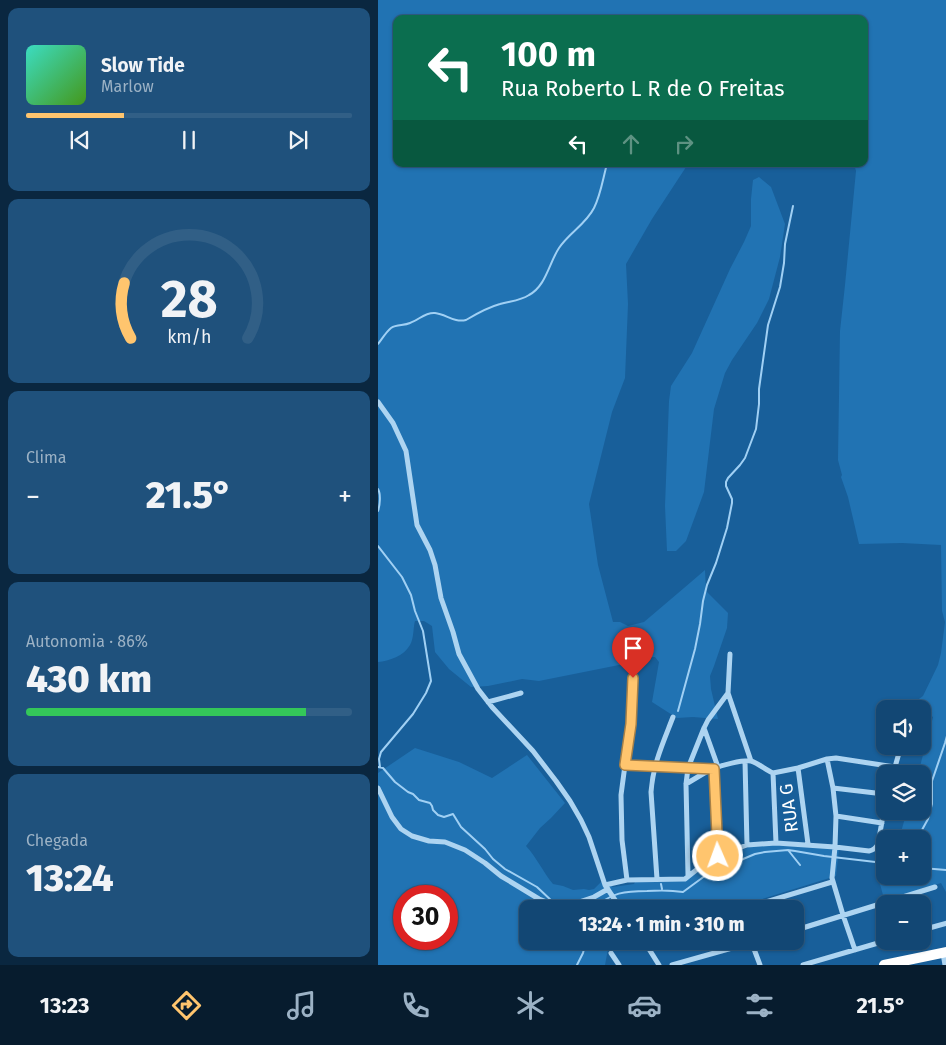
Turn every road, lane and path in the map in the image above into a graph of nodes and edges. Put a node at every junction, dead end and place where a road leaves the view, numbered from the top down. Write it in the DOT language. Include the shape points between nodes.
graph roads {
  1 [pos="378,402"];
  2 [pos="730,654"];
  3 [pos="634,663"];
  4 [pos="521,693"];
  5 [pos="728,693"];
  6 [pos="488,702"];
  7 [pos="673,717"];
  8 [pos="704,728"];
  9 [pos="827,758"];
  10 [pos="745,761"];
  11 [pos="751,762"];
  12 [pos="625,765"];
  13 [pos="882,765"];
  14 [pos="654,766"];
  15 [pos="688,768"];
  16 [pos="715,768"];
  17 [pos="798,768"];
  18 [pos="773,773"];
  19 [pos="686,784"];
  20 [pos="378,788"];
  21 [pos="833,788"];
  22 [pos="876,793"];
  23 [pos="836,816"];
  24 [pos="882,820"];
  25 [pos="882,823"];
  26 [pos="776,842"];
  27 [pos="808,844"];
  28 [pos="747,845"];
  29 [pos="835,847"];
  30 [pos="718,856"];
  31 [pos="688,876"];
  32 [pos="657,879"];
  33 [pos="626,880"];
  34 [pos="832,882"];
  35 [pos="935,887"];
  36 [pos="609,891"];
  37 [pos="615,900"];
  38 [pos="773,900"];
  39 [pos="843,916"];
  40 [pos="946,923"];
  41 [pos="931,927"];
  42 [pos="804,928"];
  43 [pos="876,944"];
  44 [pos="650,950"];
  45 [pos="725,950"];
  46 [pos="755,950"];
  47 [pos="855,950"];
  48 [pos="945,952"];
  49 [pos="611,953"];
  50 [pos="816,963"];
  51 [pos="899,963"];
  52 [pos="619,965"];
  53 [pos="660,965"];
  54 [pos="672,965"];
  55 [pos="760,965"];
  56 [pos="803,965"];
  57 [pos="884,965"];
  58 [pos="945,965"];
  1 -- 6 [label="street" via="394,423 406,451 417,525 435,565 441,598 459,654"];
  2 -- 5 [label="street"];
  3 -- 12 [label="street"];
  4 -- 6 [label="street"];
  5 -- 8 [label="street"];
  5 -- 11 [label="street"];
  6 -- 36 [label="street" via="533,751 570,801 590,837"];
  7 -- 14 [label="street"];
  8 -- 15 [label="street"];
  8 -- 16 [label="street"];
  9 -- 13 [label="street"];
  9 -- 17 [label="street"];
  9 -- 21 [label="street"];
  10 -- 11 [label="street"];
  10 -- 16 [label="street"];
  10 -- 28 [label="street"];
  11 -- 18 [label="street"];
  12 -- 14 [label="street"];
  12 -- 33 [label="street" via="622,840"];
  14 -- 15 [label="street"];
  14 -- 32 [label="street" via="651,792"];
  15 -- 16 [label="street"];
  15 -- 19 [label="street"];
  16 -- 19 [label="street"];
  16 -- 30 [label="street"];
  17 -- 18 [label="street"];
  17 -- 27 [label="street, RUA G"];
  18 -- 26 [label="street"];
  19 -- 31 [label="street"];
  20 -- 36 [label="street" via="400,829 412,836 445,842 465,850 539,899 570,905"];
  21 -- 22 [label="street"];
  21 -- 23 [label="street"];
  23 -- 25 [label="street"];
  23 -- 29 [label="street"];
  24 -- 25 [label="street"];
  25 -- 29 [label="street" via="874,849"];
  26 -- 27 [label="street"];
  26 -- 28 [label="street"];
  27 -- 29 [label="street"];
  28 -- 30 [label="street"];
  29 -- 34 [label="street"];
  30 -- 31 [label="street"];
  31 -- 32 [label="street" via="685,879"];
  32 -- 33 [label="street"];
  33 -- 36 [label="street"];
  34 -- 38 [label="street"];
  34 -- 39 [label="street"];
  35 -- 39 [label="street"];
  36 -- 37 [label="street"];
  39 -- 42 [label="street"];
  39 -- 47 [label="street"];
  40 -- 41 [label="street"];
  43 -- 47 [label="street"];
  44 -- 53 [label="street"];
  45 -- 54 [label="street"];
  46 -- 55 [label="street"];
  47 -- 50 [label="street"];
  48 -- 51 [label="highway"];
  48 -- 58 [label="street"];
  49 -- 52 [label="street"];
  50 -- 56 [label="street"];
  51 -- 57 [label="highway"];
}
